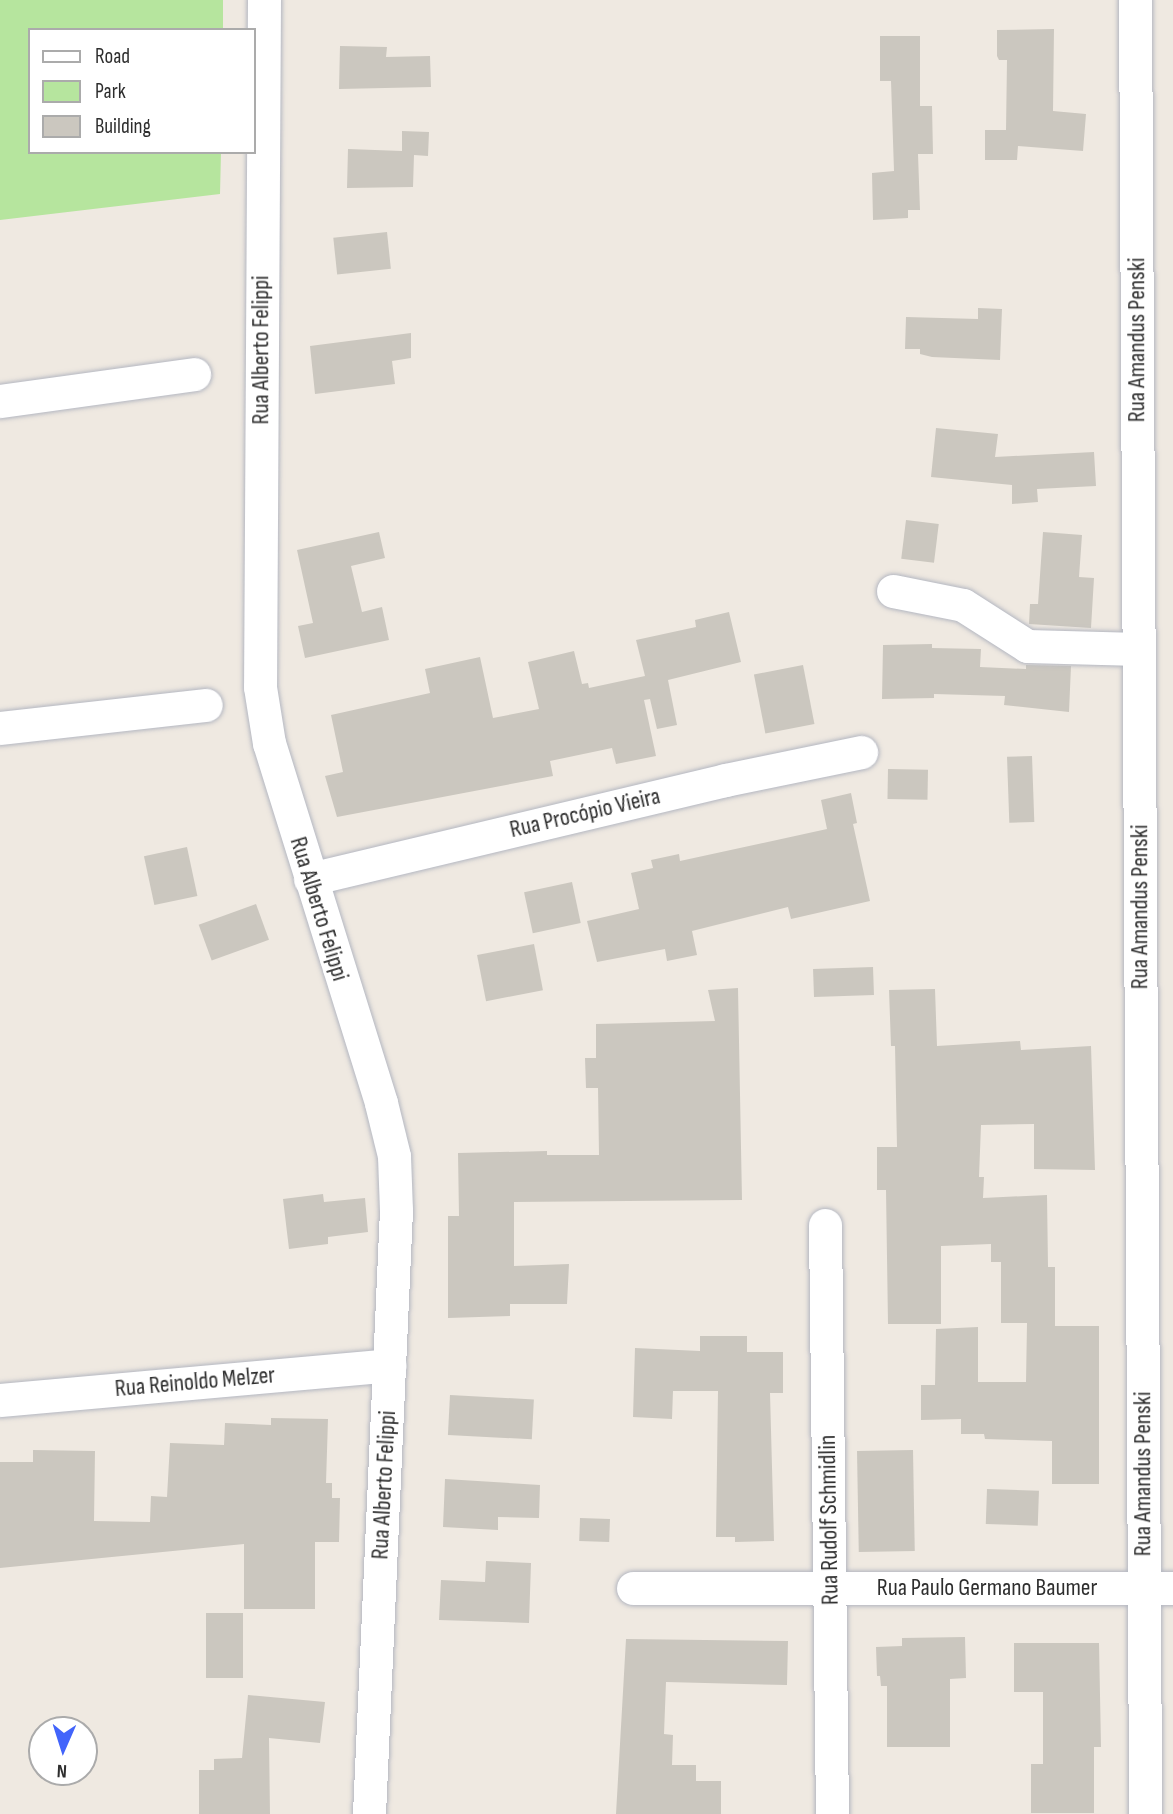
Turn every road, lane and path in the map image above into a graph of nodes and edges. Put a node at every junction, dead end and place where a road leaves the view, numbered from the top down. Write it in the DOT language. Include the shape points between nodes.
graph roads {
  1 [pos="264,0"];
  2 [pos="1135,0"];
  3 [pos="194,374"];
  4 [pos="0,401"];
  5 [pos="893,591"];
  6 [pos="1139,649"];
  7 [pos="206,705"];
  8 [pos="0,728"];
  9 [pos="861,752"];
  10 [pos="310,878"];
  11 [pos="825,1226"];
  12 [pos="389,1365"];
  13 [pos="0,1400"];
  14 [pos="633,1588"];
  15 [pos="830,1588"];
  16 [pos="1158,1588"];
  17 [pos="369,1814"];
  18 [pos="832,1814"];
  19 [pos="1145,1814"];
  1 -- 10 [label="street, Rua Alberto Felippi" via="260,687 269,743"];
  2 -- 6 [label="street, Rua Amandus Penski"];
  3 -- 4 [label="street"];
  5 -- 6 [label="street" via="963,605 1027,646"];
  6 -- 16 [label="street, Rua Amandus Penski"];
  7 -- 8 [label="street"];
  9 -- 10 [label="street, Rua Procópio Vieira"];
  10 -- 12 [label="street, Rua Alberto Felippi" via="394,1156"];
  11 -- 15 [label="street, Rua Rudolf Schmidlin"];
  12 -- 13 [label="street, Rua Reinoldo Melzer"];
  12 -- 17 [label="street, Rua Alberto Felippi"];
  14 -- 15 [label="street, Rua Paulo Germano Baumer"];
  15 -- 16 [label="street, Rua Paulo Germano Baumer"];
  15 -- 18 [label="street, Rua Rudolf Schmidlin"];
  16 -- 19 [label="street, Rua Amandus Penski"];
}
